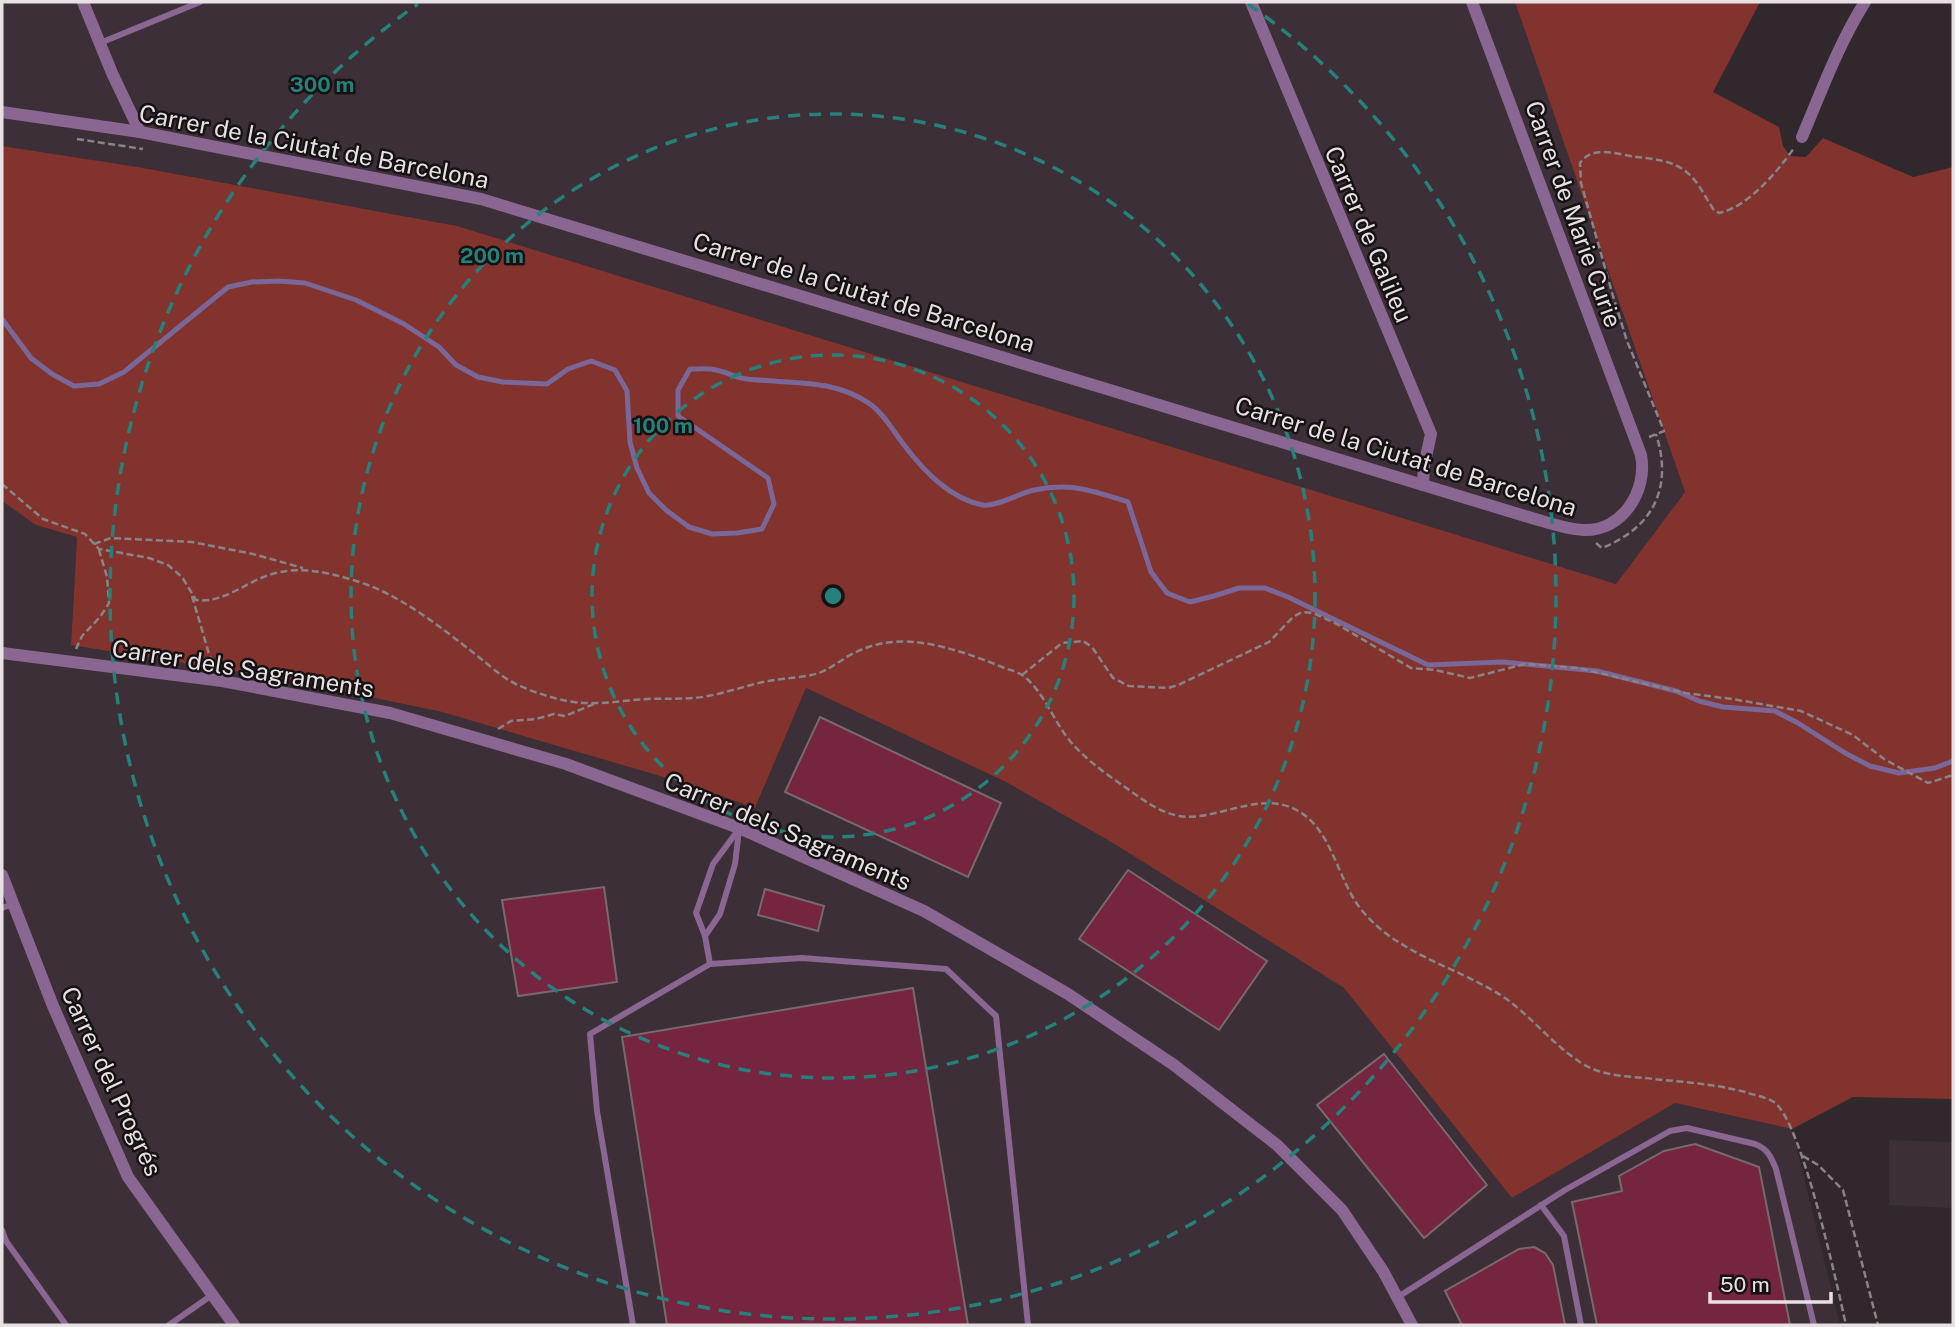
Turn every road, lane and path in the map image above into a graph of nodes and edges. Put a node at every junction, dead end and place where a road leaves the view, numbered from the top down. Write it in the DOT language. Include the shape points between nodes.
graph roads {
  1 [pos="83,2"];
  2 [pos="200,2"];
  3 [pos="1251,2"];
  4 [pos="1472,2"];
  5 [pos="1865,2"];
  6 [pos="100,43"];
  7 [pos="2,112"];
  8 [pos="140,132"];
  9 [pos="1802,137"];
  10 [pos="69,138"];
  11 [pos="149,150"];
  12 [pos="1656,434"];
  13 [pos="1636,442"];
  14 [pos="2,484"];
  15 [pos="1423,485"];
  16 [pos="94,544"];
  17 [pos="99,549"];
  18 [pos="309,570"];
  19 [pos="191,592"];
  20 [pos="2,653"];
  21 [pos="70,662"];
  22 [pos="1022,675"];
  23 [pos="217,680"];
  24 [pos="597,703"];
  25 [pos="480,739"];
  26 [pos="1953,775"];
  27 [pos="739,828"];
  28 [pos="2,875"];
  29 [pos="7,906"];
  30 [pos="705,936"];
  31 [pos="710,964"];
  32 [pos="1802,1155"];
  33 [pos="1541,1205"];
  34 [pos="2,1230"];
  35 [pos="212,1295"];
  36 [pos="1398,1297"];
  37 [pos="66,1325"];
  38 [pos="169,1325"];
  39 [pos="234,1325"];
  40 [pos="633,1325"];
  41 [pos="1028,1325"];
  42 [pos="1412,1325"];
  43 [pos="1581,1325"];
  44 [pos="1814,1325"];
  45 [pos="1846,1325"];
  46 [pos="1878,1325"];
  1 -- 6 [label="street"];
  2 -- 6 [label="lane"];
  3 -- 15 [label="street, Carrer de Galileu" via="1431,433"];
  4 -- 13 [label="street, Carrer de Marie Curie"];
  5 -- 9 [label="street"];
  6 -- 8 [label="street"];
  7 -- 8 [label="street, Carrer de la Ciutat de Barcelona"];
  8 -- 15 [label="street, Carrer de la Ciutat de Barcelona" via="492,202"];
  9 -- 12 [label="path" via="1781,167 1754,193 1719,213 1692,177 1659,159 1612,151 1586,156 1580,163 1581,183 1627,341 1664,431"];
  10 -- 11 [label="path"];
  13 -- 15 [label="street, Carrer de la Ciutat de Barcelona" via="1642,471 1634,501 1613,522 1593,530 1569,528"];
  14 -- 16 [label="path" via="43,519 85,534"];
  16 -- 17 [label="path"];
  16 -- 18 [label="path" via="111,538 192,542"];
  17 -- 19 [label="path" via="168,565"];
  17 -- 21 [label="path" via="109,603 82,636"];
  18 -- 19 [label="path" via="265,576 209,601 196,600"];
  18 -- 24 [label="path" via="386,593 512,682 568,701"];
  19 -- 23 [label="path"];
  20 -- 21 [label="street, Carrer dels Sagraments"];
  21 -- 23 [label="street, Carrer dels Sagraments"];
  22 -- 24 [label="path" via="947,648 889,641 815,674 701,697"];
  22 -- 26 [label="path" via="1062,643 1073,640 1092,647 1113,678 1129,686 1168,688 1269,642 1302,612 1335,622 1411,668 1470,678 1525,664 1578,668 1685,694 1801,711 1853,735 1884,759 1928,783"];
  22 -- 32 [label="path" via="1075,747 1150,804 1187,817 1258,804 1293,808 1318,829 1355,902 1395,940 1507,1000 1594,1070 1725,1087 1774,1102"];
  23 -- 25 [label="street, Carrer dels Sagraments" via="390,713"];
  24 -- 25 [label="path" via="575,714 511,721"];
  25 -- 27 [label="street, Carrer dels Sagraments" via="566,764"];
  27 -- 30 [label="lane" via="735,864 720,914"];
  27 -- 30 [label="lane" via="713,864 696,914"];
  27 -- 36 [label="street, Carrer dels Sagraments" via="924,911 1068,994 1174,1065 1277,1145 1342,1210"];
  28 -- 29 [label="street, Carrer del Progrés"];
  29 -- 35 [label="street, Carrer del Progrés" via="128,1177"];
  30 -- 31 [label="lane"];
  31 -- 40 [label="lane" via="590,1034 597,1111"];
  31 -- 41 [label="lane" via="802,958 946,969 996,1016"];
  32 -- 45 [label="path"];
  32 -- 46 [label="path" via="1843,1190"];
  33 -- 36 [label="lane"];
  33 -- 43 [label="lane" via="1564,1236"];
  33 -- 44 [label="lane" via="1670,1130 1687,1128 1763,1147 1776,1169"];
  34 -- 37 [label="lane"];
  35 -- 38 [label="lane"];
  35 -- 39 [label="street, Carrer del Progrés"];
  36 -- 42 [label="street, Carrer dels Sagraments"];
}
